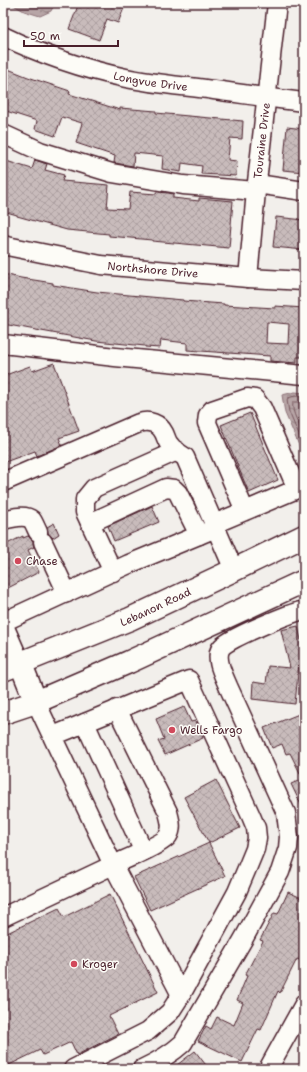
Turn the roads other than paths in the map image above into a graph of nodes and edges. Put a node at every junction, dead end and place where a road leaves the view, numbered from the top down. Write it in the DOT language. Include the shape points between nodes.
graph roads {
  1 [pos="277,3"];
  2 [pos="3,36"];
  3 [pos="267,98"];
  4 [pos="304,102"];
  5 [pos="3,134"];
  6 [pos="256,187"];
  7 [pos="304,190"];
  8 [pos="3,245"];
  9 [pos="248,278"];
  10 [pos="304,281"];
  11 [pos="3,344"];
  12 [pos="304,375"];
  13 [pos="177,451"];
  14 [pos="3,482"];
  15 [pos="245,511"];
  16 [pos="3,520"];
  17 [pos="90,523"];
  18 [pos="215,526"];
  19 [pos="199,535"];
  20 [pos="304,536"];
  21 [pos="234,570"];
  22 [pos="113,572"];
  23 [pos="304,582"];
  24 [pos="67,593"];
  25 [pos="304,610"];
  26 [pos="3,622"];
  27 [pos="11,666"];
  28 [pos="36,702"];
  29 [pos="117,710"];
  30 [pos="3,712"];
  31 [pos="85,723"];
  32 [pos="52,736"];
  33 [pos="143,850"];
  34 [pos="113,865"];
  35 [pos="3,917"];
  36 [pos="181,995"];
  37 [pos="304,1004"];
  38 [pos="73,1069"];
  39 [pos="142,1069"];
  40 [pos="268,1069"];
  1 -- 3 [label="street, Touraine Drive"];
  2 -- 3 [label="street, Longvue Drive" via="60,60 119,76"];
  3 -- 4 [label="street, Longvue Drive"];
  3 -- 6 [label="street, Touraine Drive"];
  5 -- 6 [label="street" via="40,151 112,173 183,185"];
  6 -- 7 [label="street"];
  6 -- 9 [label="street, Touraine Drive"];
  8 -- 9 [label="street, Northshore Drive" via="101,265"];
  9 -- 10 [label="street, Northshore Drive"];
  11 -- 12 [label="street"];
  13 -- 14 [label="street" via="169,445 159,426 144,422"];
  13 -- 17 [label="street" via="94,488 85,499 85,512"];
  13 -- 18 [label="street" via="185,457"];
  15 -- 15 [label="street" via="207,423 212,410 247,398 255,399 262,408 297,489"];
  15 -- 18 [label="street"];
  16 -- 24 [label="street" via="21,517 32,520"];
  17 -- 19 [label="street" via="166,488 174,489 178,493"];
  17 -- 22 [label="street"];
  18 -- 19 [label="street"];
  18 -- 21 [label="street"];
  19 -- 22 [label="street"];
  20 -- 21 [label="main road, Lebanon Road"];
  21 -- 27 [label="main road, Lebanon Road" via="130,619"];
  22 -- 24 [label="street"];
  23 -- 28 [label="main road"];
  24 -- 26 [label="street"];
  25 -- 39 [label="street" via="239,636 220,648 220,666 228,686 286,813 288,848 280,872 183,1043 159,1061"];
  26 -- 27 [label="street"];
  27 -- 28 [label="main road"];
  28 -- 30 [label="main road"];
  28 -- 32 [label="street"];
  29 -- 31 [label="street"];
  29 -- 33 [label="street" via="171,822 168,837"];
  29 -- 36 [label="street" via="189,680 256,828 255,849 237,892"];
  31 -- 32 [label="street"];
  31 -- 33 [label="street"];
  32 -- 34 [label="street"];
  33 -- 34 [label="street"];
  34 -- 35 [label="street"];
  34 -- 36 [label="street"];
  36 -- 38 [label="street" via="170,1012 148,1031"];
  37 -- 40 [label="street"];
}
